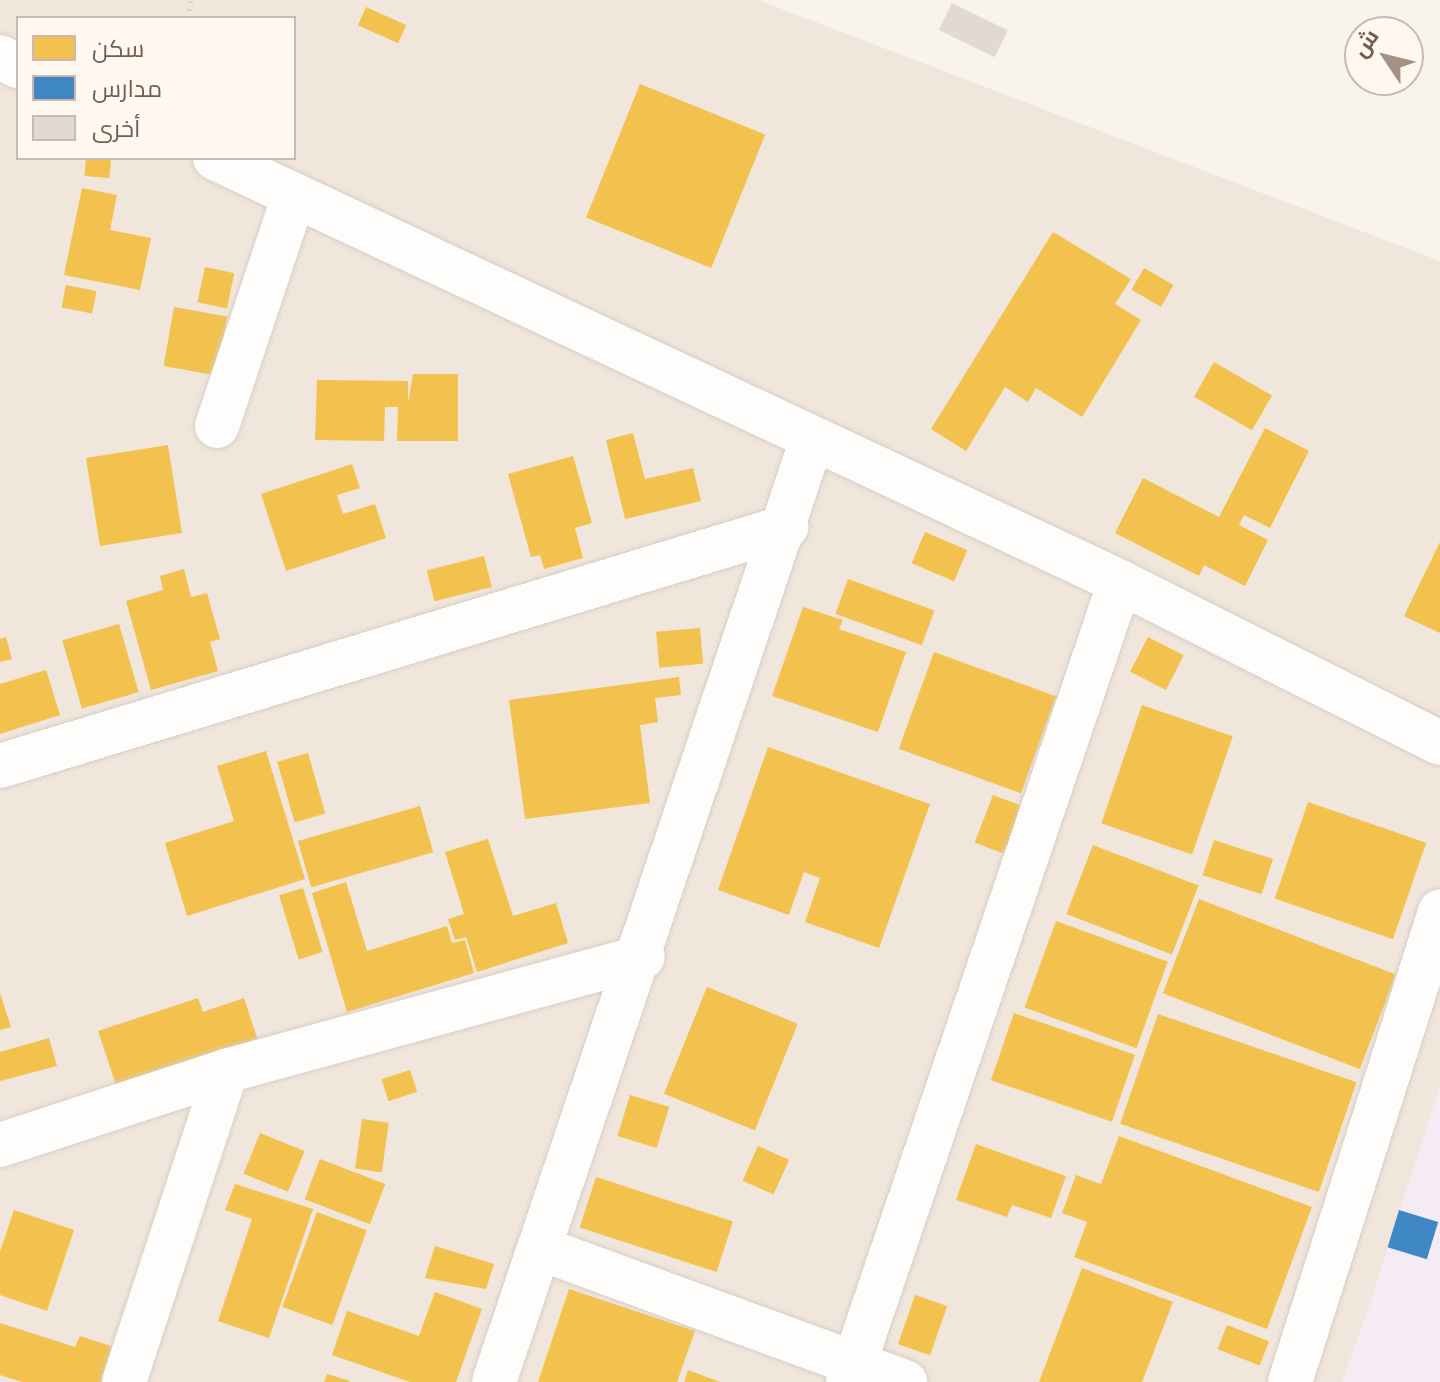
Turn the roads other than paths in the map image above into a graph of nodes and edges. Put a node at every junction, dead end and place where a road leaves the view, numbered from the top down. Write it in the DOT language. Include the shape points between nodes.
graph roads {
  1 [pos="219,160"];
  2 [pos="294,196"];
  3 [pos="217,426"];
  4 [pos="812,440"];
  5 [pos="786,527"];
  6 [pos="1120,582"];
  7 [pos="1440,743"];
  8 [pos="0,766"];
  9 [pos="1440,911"];
  10 [pos="643,957"];
  11 [pos="226,1071"];
  12 [pos="0,1145"];
  13 [pos="539,1248"];
  14 [pos="851,1373"];
  15 [pos="124,1382"];
  16 [pos="494,1382"];
  17 [pos="905,1382"];
  18 [pos="1290,1382"];
  1 -- 2 [label="street"];
  2 -- 3 [label="street"];
  2 -- 4 [label="street"];
  4 -- 5 [label="street"];
  4 -- 6 [label="street"];
  5 -- 8 [label="street"];
  5 -- 10 [label="street"];
  6 -- 7 [label="street"];
  6 -- 14 [label="street"];
  9 -- 18 [label="street"];
  10 -- 11 [label="street"];
  10 -- 13 [label="street"];
  11 -- 12 [label="street"];
  11 -- 15 [label="street"];
  13 -- 14 [label="street"];
  13 -- 16 [label="street"];
  14 -- 17 [label="street"];
}
